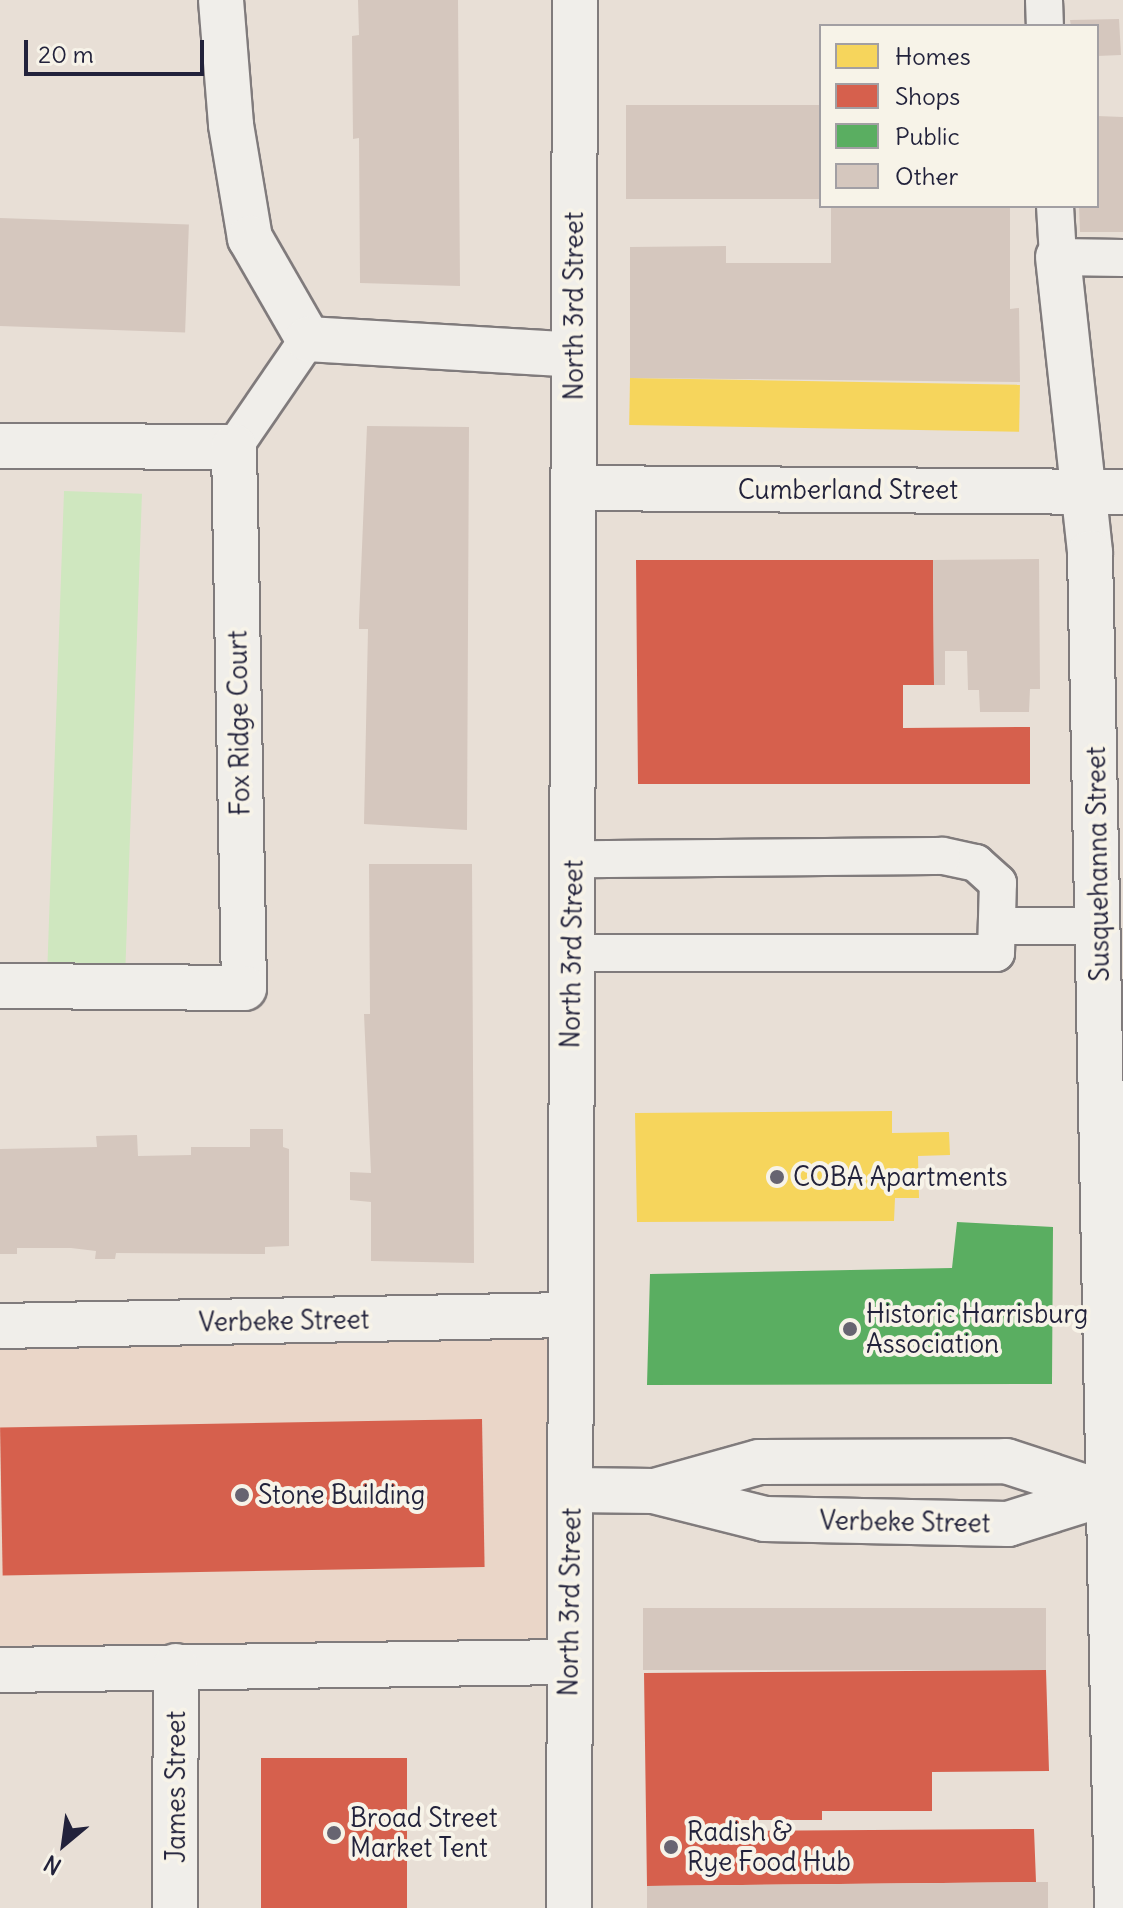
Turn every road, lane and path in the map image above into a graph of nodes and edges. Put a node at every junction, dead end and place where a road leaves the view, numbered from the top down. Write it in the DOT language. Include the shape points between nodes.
graph roads {
  1 [pos="221,0"];
  2 [pos="575,0"];
  3 [pos="1044,0"];
  4 [pos="1045,24"];
  5 [pos="1055,208"];
  6 [pos="1058,257"];
  7 [pos="1123,258"];
  8 [pos="308,339"];
  9 [pos="574,355"];
  10 [pos="0,446"];
  11 [pos="234,447"];
  12 [pos="574,488"];
  13 [pos="1105,492"];
  14 [pos="573,859"];
  15 [pos="1107,911"];
  16 [pos="997,926"];
  17 [pos="572,953"];
  18 [pos="0,986"];
  19 [pos="568,1315"];
  20 [pos="0,1326"];
  21 [pos="572,1490"];
  22 [pos="653,1491"];
  23 [pos="1118,1494"];
  24 [pos="568,1662"];
  25 [pos="176,1666"];
  26 [pos="0,1670"];
  27 [pos="175,1908"];
  28 [pos="569,1908"];
  29 [pos="1117,1908"];
  1 -- 8 [label="street" via="231,125 250,238"];
  2 -- 9 [label="street, North 3rd Street"];
  3 -- 4 [label="lane"];
  5 -- 6 [label="lane, Susquehanna Street"];
  6 -- 7 [label="lane"];
  6 -- 13 [label="street, Susquehanna Street"];
  8 -- 9 [label="street"];
  8 -- 11 [label="lane"];
  9 -- 12 [label="street, North 3rd Street"];
  10 -- 11 [label="street"];
  11 -- 18 [label="street, Fox Ridge Court" via="244,988"];
  12 -- 13 [label="street, Cumberland Street"];
  12 -- 14 [label="street, North 3rd Street"];
  13 -- 15 [label="street, Susquehanna Street"];
  14 -- 16 [label="lane" via="942,856 976,863 998,883"];
  14 -- 17 [label="street, North 3rd Street"];
  15 -- 16 [label="lane"];
  15 -- 23 [label="street, Susquehanna Street"];
  16 -- 17 [label="lane" via="996,953"];
  17 -- 19 [label="street, North 3rd Street"];
  19 -- 20 [label="street, Verbeke Street"];
  19 -- 21 [label="street, North 3rd Street"];
  21 -- 22 [label="street, Verbeke Street"];
  21 -- 24 [label="street, North 3rd Street"];
  22 -- 23 [label="street, Verbeke Street" via="765,1519 1008,1524"];
  22 -- 23 [label="street, Verbeke Street" via="759,1462 1006,1461"];
  23 -- 29 [label="street, Susquehanna Street"];
  24 -- 25 [label="street"];
  24 -- 28 [label="street, North 3rd Street"];
  25 -- 26 [label="street"];
  25 -- 27 [label="street, James Street"];
}
